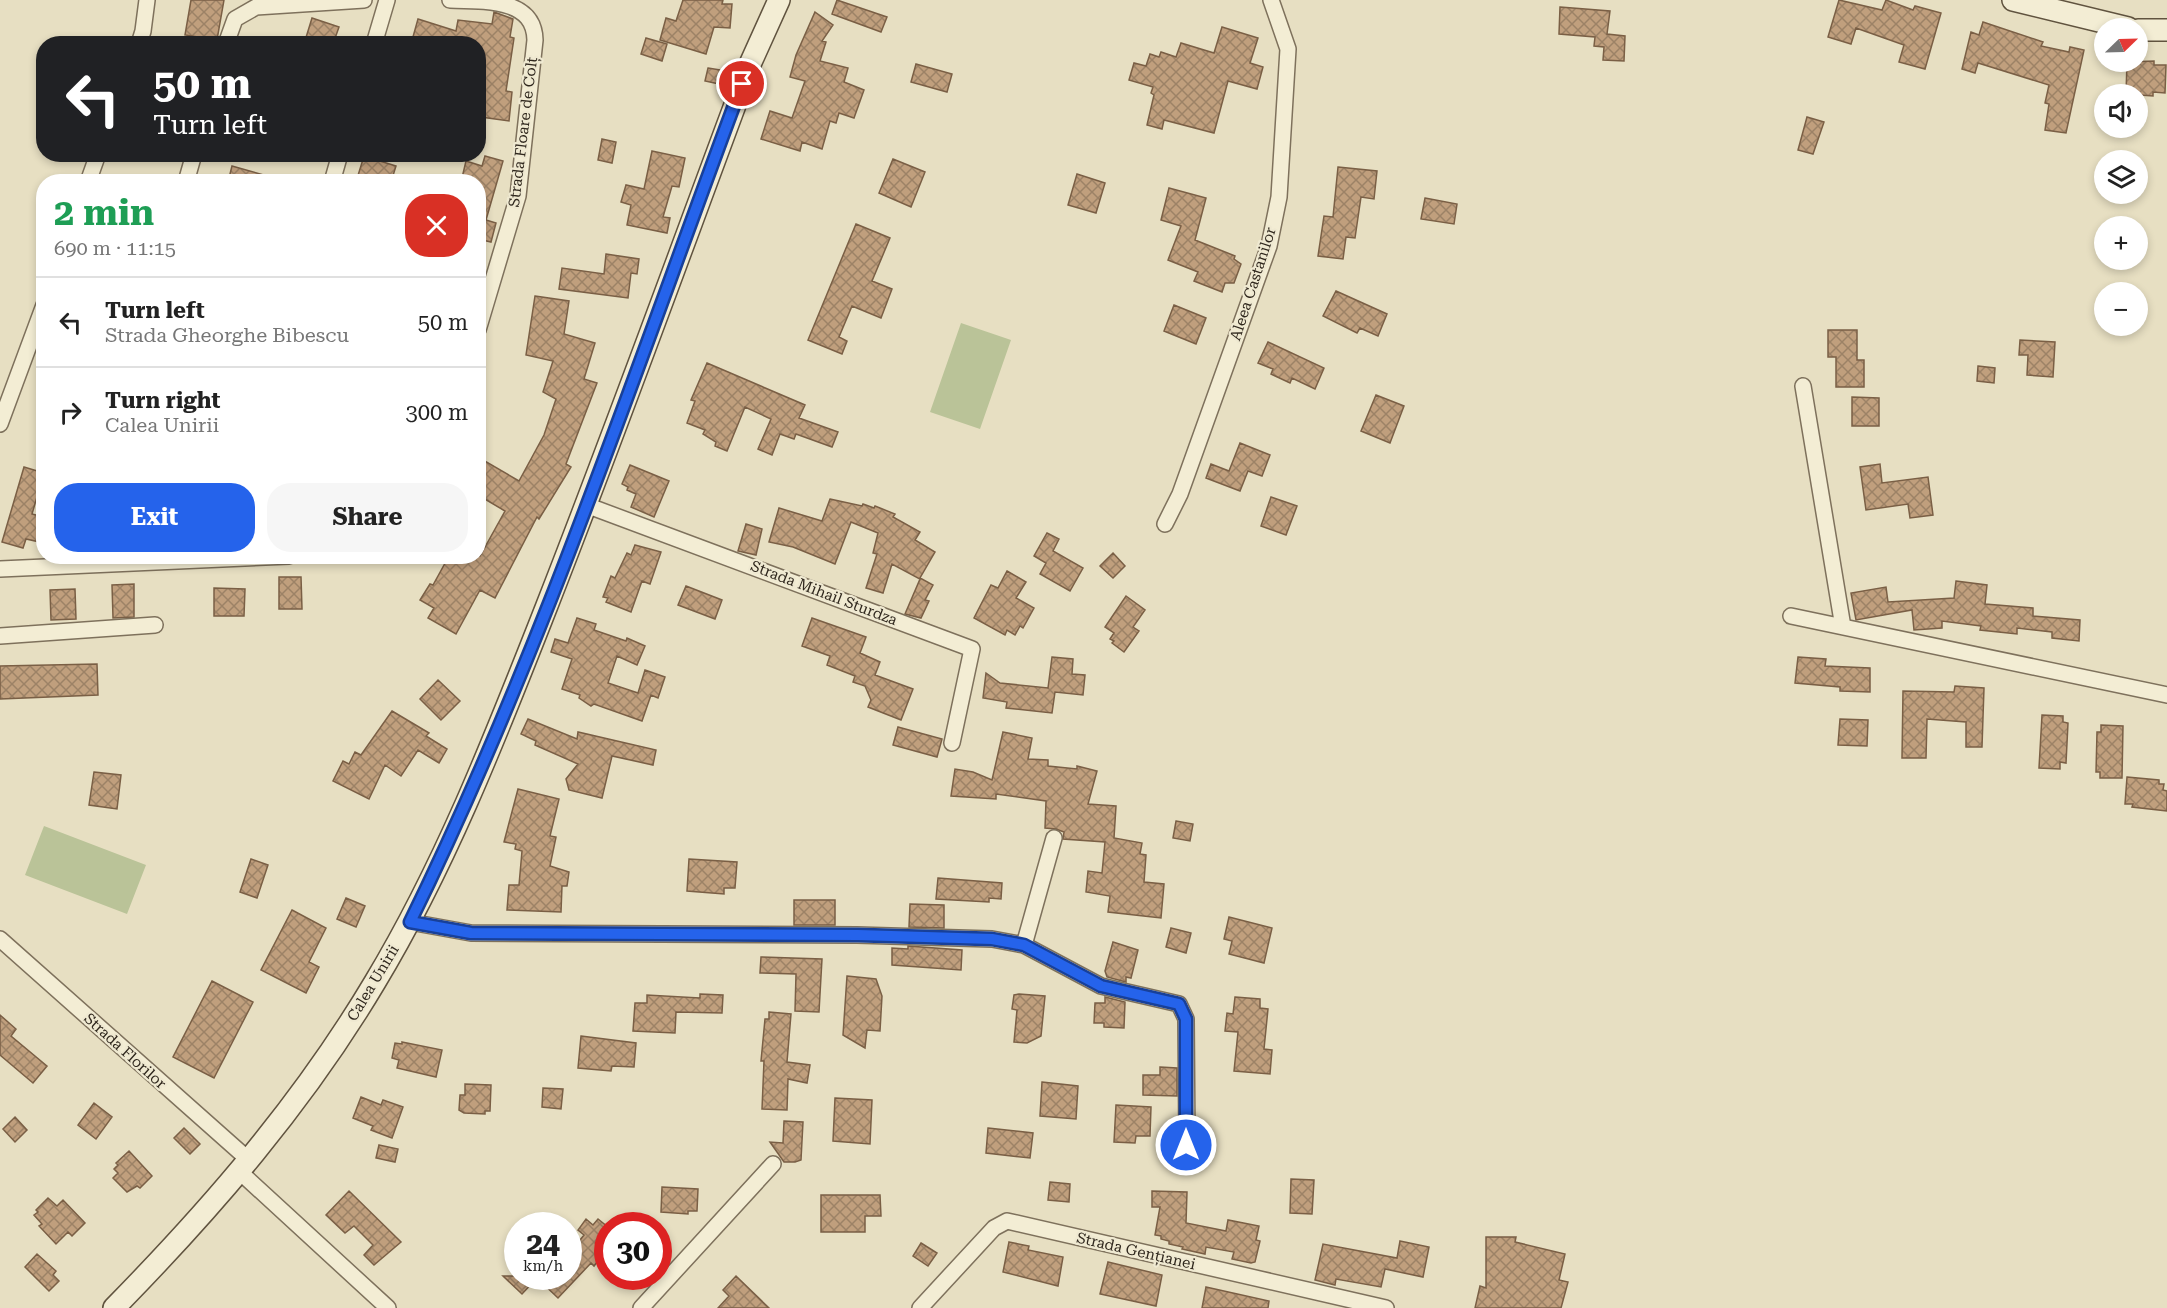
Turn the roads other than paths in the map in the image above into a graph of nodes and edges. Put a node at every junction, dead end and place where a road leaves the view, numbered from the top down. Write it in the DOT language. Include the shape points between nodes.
graph roads {
  1 [pos="147,0"];
  2 [pos="364,0"];
  3 [pos="387,0"];
  4 [pos="450,0"];
  5 [pos="779,0"];
  6 [pos="1270,0"];
  7 [pos="2013,0"];
  8 [pos="2094,20"];
  9 [pos="2148,30"];
  10 [pos="2167,30"];
  11 [pos="140,36"];
  12 [pos="228,36"];
  13 [pos="376,36"];
  14 [pos="486,303"];
  15 [pos="36,327"];
  16 [pos="1803,386"];
  17 [pos="0,424"];
  18 [pos="586,505"];
  19 [pos="1165,524"];
  20 [pos="49,564"];
  21 [pos="0,569"];
  22 [pos="1791,616"];
  23 [pos="155,625"];
  24 [pos="1843,627"];
  25 [pos="0,636"];
  26 [pos="2167,695"];
  27 [pos="952,743"];
  28 [pos="1054,838"];
  29 [pos="410,922"];
  30 [pos="0,939"];
  31 [pos="1024,945"];
  32 [pos="1186,1145"];
  33 [pos="773,1164"];
  34 [pos="245,1167"];
  35 [pos="114,1308"];
  36 [pos="387,1308"];
  37 [pos="641,1308"];
  38 [pos="920,1308"];
  39 [pos="1386,1308"];
  1 -- 11 [label="street"];
  2 -- 12 [label="street" via="256,6 235,20"];
  3 -- 13 [label="street"];
  4 -- 14 [label="street, Strada Floare de Colț" via="515,2 525,8 535,23 518,196"];
  5 -- 18 [label="main road, Calea Unirii" via="751,62"];
  6 -- 19 [label="street, Aleea Castanilor" via="1288,49 1275,217 1269,246 1180,494"];
  7 -- 8 [label="main road"];
  9 -- 10 [label="main road"];
  15 -- 17 [label="street"];
  16 -- 24 [label="street"];
  18 -- 27 [label="street, Strada Mihail Sturdza" via="972,649"];
  18 -- 29 [label="main road, Calea Unirii" via="492,744"];
  20 -- 21 [label="street"];
  22 -- 24 [label="street"];
  23 -- 25 [label="street"];
  24 -- 26 [label="street"];
  28 -- 31 [label="street"];
  29 -- 31 [label="street" via="471,933 869,935 992,939"];
  29 -- 34 [label="main road, Calea Unirii" via="325,1061"];
  30 -- 34 [label="street, Strada Florilor"];
  31 -- 32 [label="street" via="1101,986 1179,1004 1186,1019"];
  33 -- 37 [label="street"];
  34 -- 35 [label="main road, Calea Unirii"];
  34 -- 36 [label="street, Strada Florilor"];
  38 -- 39 [label="street, Strada Gențianei" via="994,1228 1007,1221"];
}
